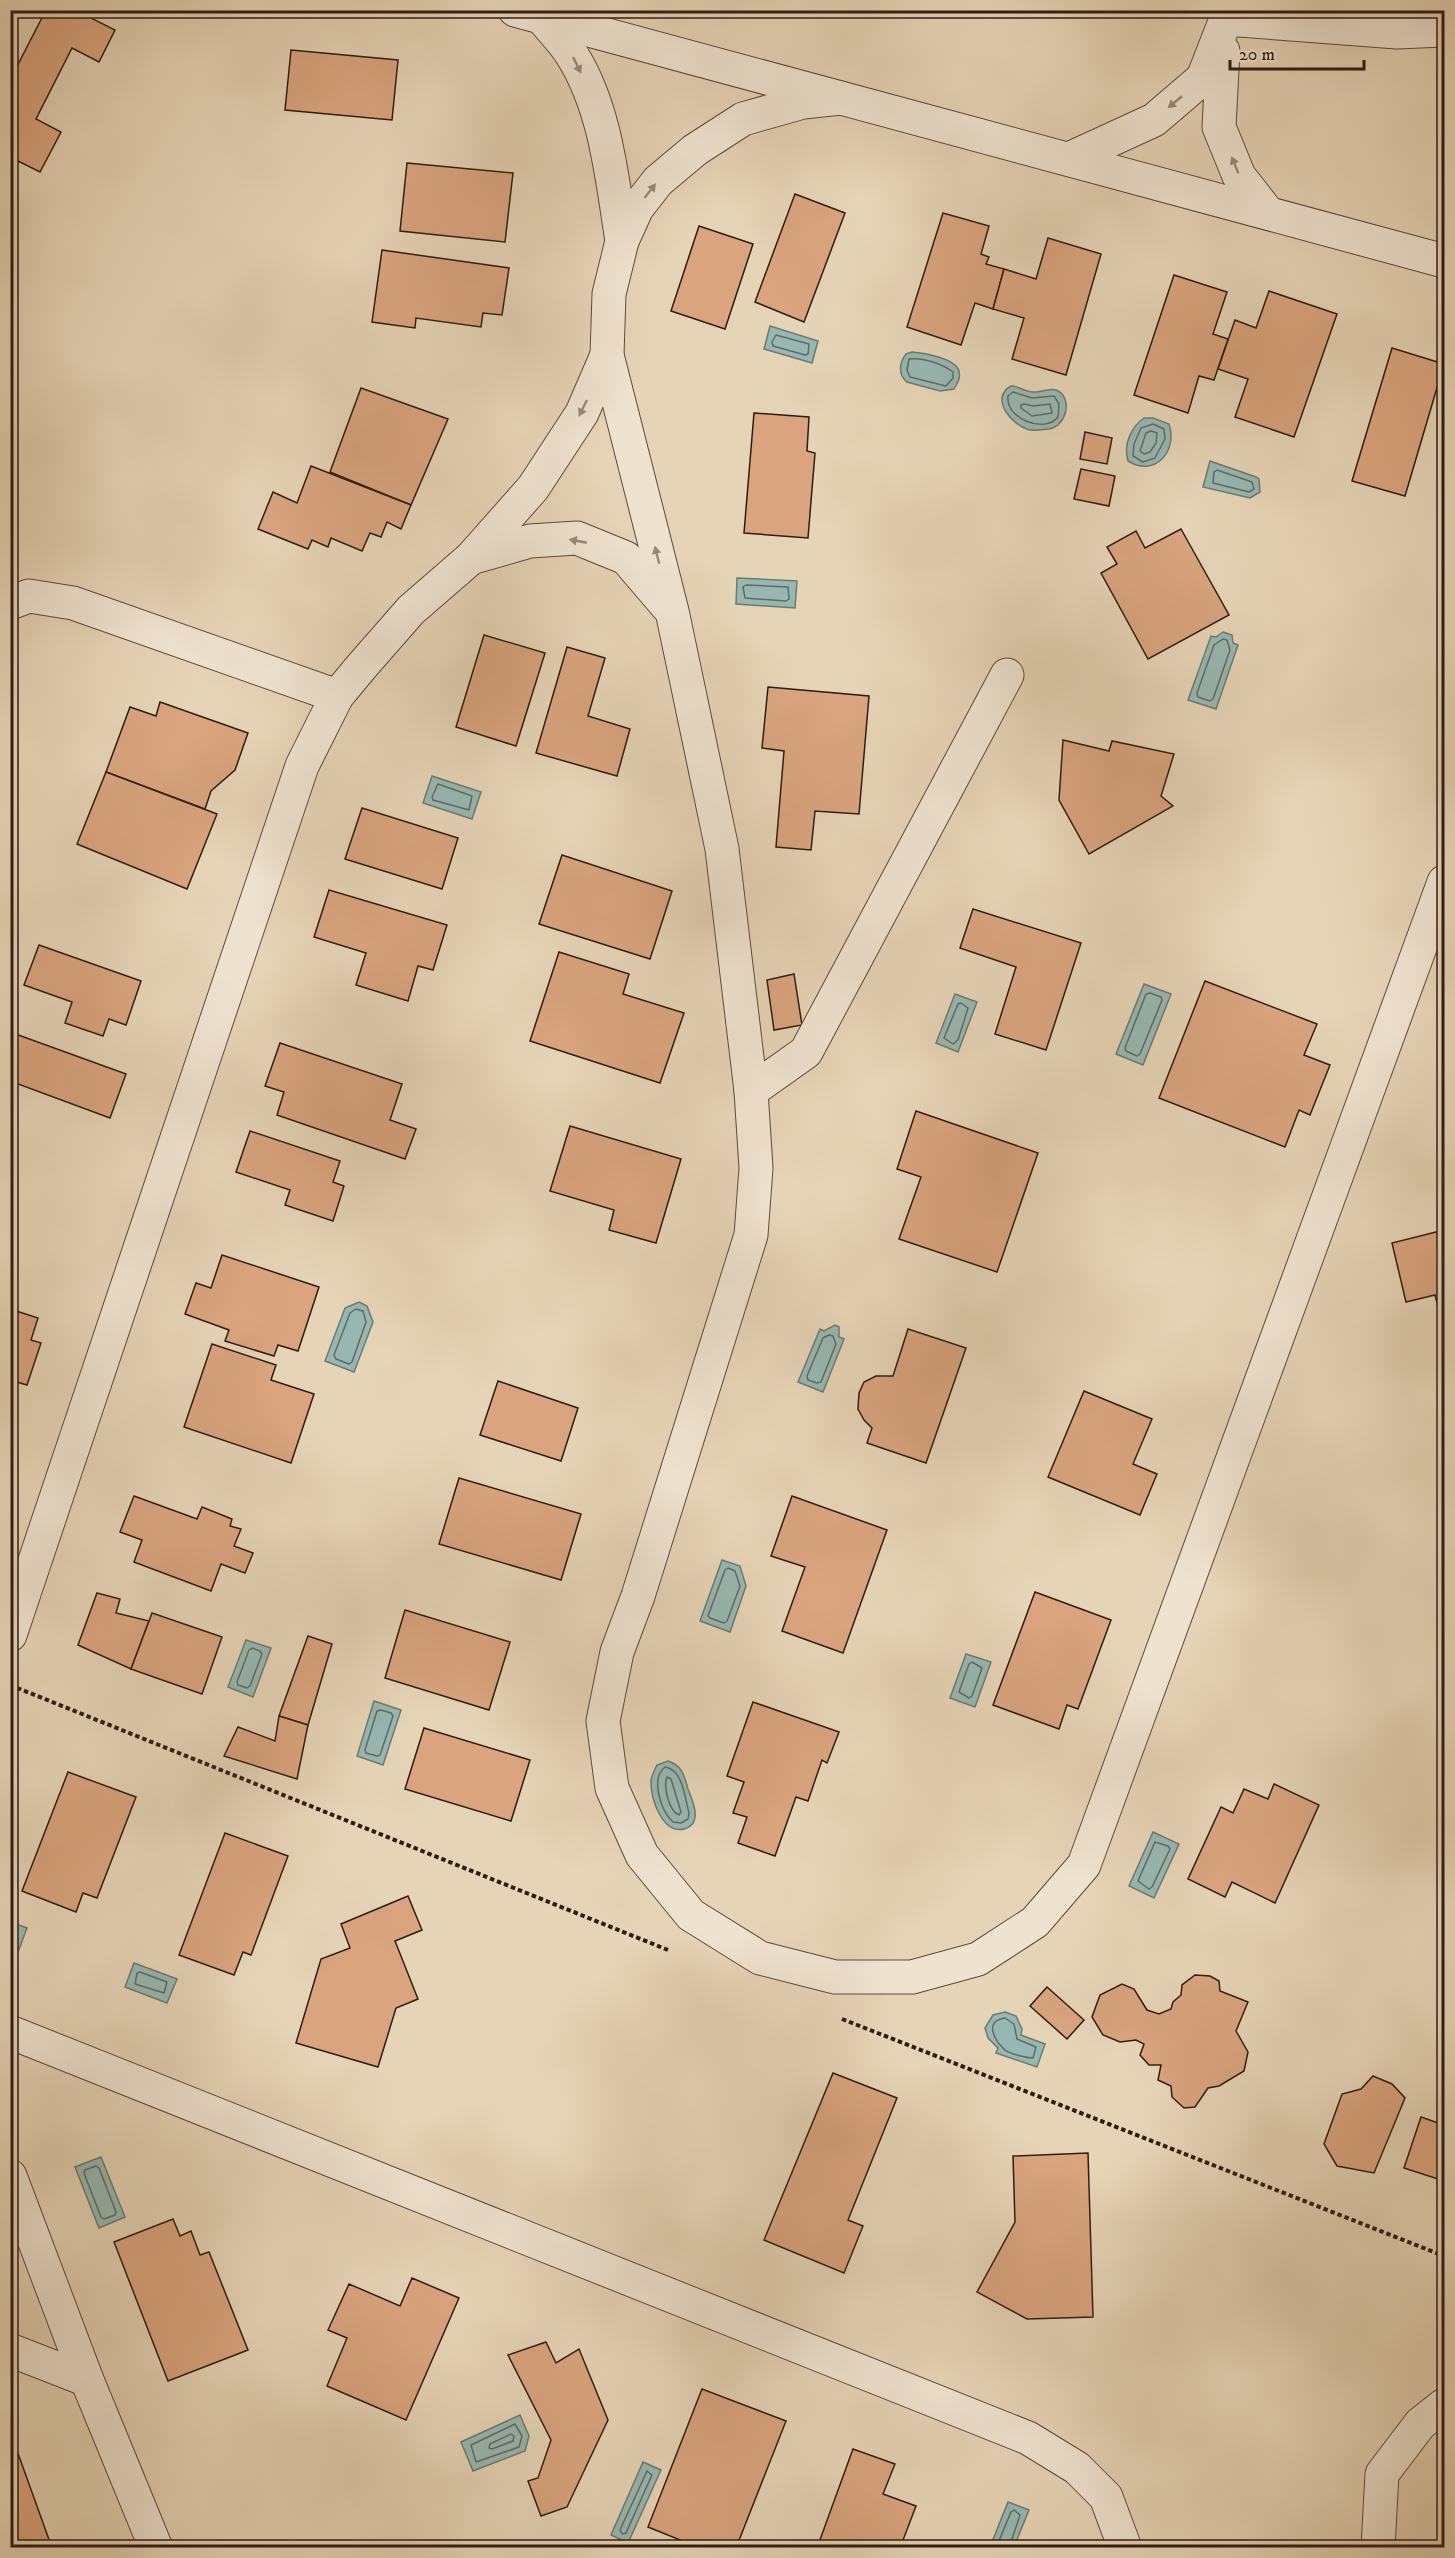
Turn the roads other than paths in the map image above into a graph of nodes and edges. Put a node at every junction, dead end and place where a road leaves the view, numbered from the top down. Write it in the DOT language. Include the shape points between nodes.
graph roads {
  1 [pos="529,15"];
  2 [pos="1227,15"];
  3 [pos="1444,30"];
  4 [pos="843,98"];
  5 [pos="1069,159"];
  6 [pos="1268,213"];
  7 [pos="622,241"];
  8 [pos="1444,261"];
  9 [pos="607,355"];
  10 [pos="471,558"];
  11 [pos="10,603"];
  12 [pos="672,612"];
  13 [pos="1007,675"];
  14 [pos="337,696"];
  15 [pos="1444,882"];
  16 [pos="751,1091"];
  17 [pos="10,1635"];
  18 [pos="10,2032"];
  19 [pos="10,2176"];
  20 [pos="10,2350"];
  21 [pos="87,2380"];
  22 [pos="1444,2404"];
  23 [pos="156,2547"];
  24 [pos="1125,2547"];
  25 [pos="1378,2547"];
  1 -- 4 [label="street"];
  1 -- 7 [label="street, one-way" via="572,54 591,94 608,158"];
  2 -- 3 [label="street" via="1397,32"];
  2 -- 5 [label="street, one-way" via="1203,78 1154,120"];
  6 -- 2 [label="street, one-way" via="1239,176 1219,127"];
  4 -- 5 [label="street"];
  7 -- 4 [label="street, one-way" via="637,208 658,181 695,150 743,119 803,102"];
  5 -- 6 [label="street"];
  6 -- 8 [label="street"];
  7 -- 9 [label="street" via="609,294"];
  9 -- 10 [label="street, one-way" via="582,413 533,488"];
  12 -- 9 [label="street, one-way"];
  12 -- 10 [label="street, one-way" via="626,558 577,538 530,541"];
  10 -- 14 [label="street" via="411,610"];
  11 -- 14 [label="street" via="29,596 73,603"];
  12 -- 16 [label="street" via="722,849"];
  13 -- 16 [label="street" via="806,1052"];
  14 -- 17 [label="street" via="302,766"];
  15 -- 16 [label="street" via="1084,1865 1035,1922 978,1959 912,1977 835,1977 760,1958 691,1915 642,1855 612,1788 603,1720 617,1652 751,1235 756,1168"];
  18 -- 24 [label="street" via="1028,2438 1077,2468 1106,2497"];
  19 -- 21 [label="street"];
  20 -- 21 [label="street"];
  21 -- 23 [label="street"];
  22 -- 25 [label="street" via="1420,2424 1382,2474"];
}
